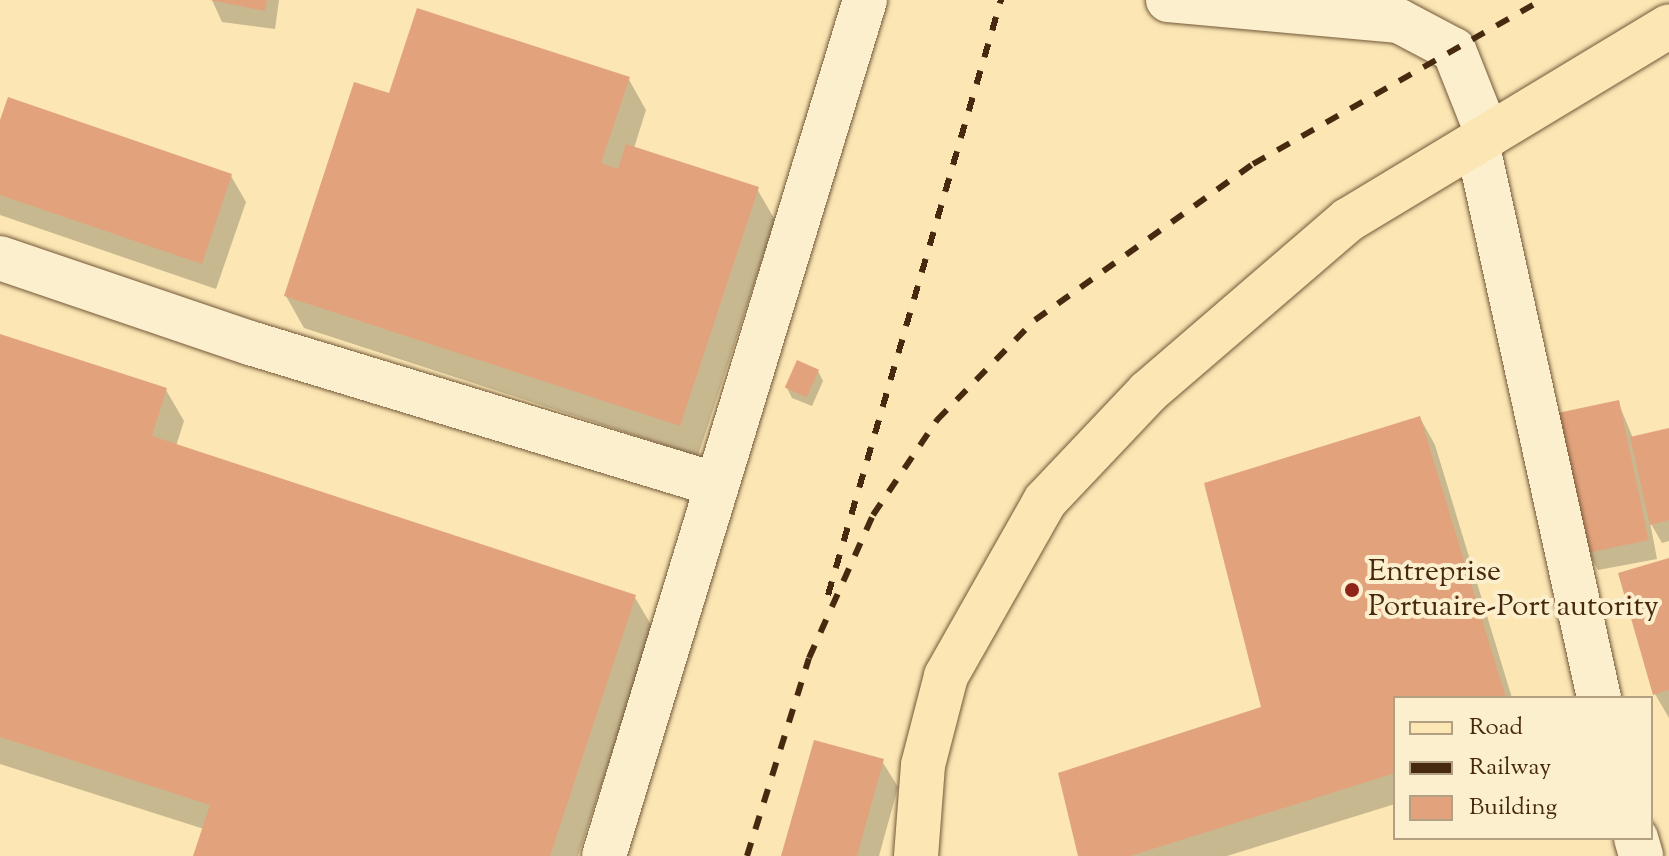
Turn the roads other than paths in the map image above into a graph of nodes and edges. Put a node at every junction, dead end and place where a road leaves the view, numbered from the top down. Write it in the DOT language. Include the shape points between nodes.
graph roads {
  1 [pos="865,0"];
  2 [pos="1168,0"];
  3 [pos="1654,35"];
  4 [pos="1482,139"];
  5 [pos="0,258"];
  6 [pos="717,485"];
  7 [pos="1599,696"];
  8 [pos="604,856"];
  9 [pos="916,856"];
  1 -- 6 [label="street"];
  2 -- 4 [label="street" via="1399,21 1454,50"];
  3 -- 4 [label="main road"];
  4 -- 7 [label="street"];
  4 -- 9 [label="main road" via="1348,220 1148,392 1045,501 946,676 923,765"];
  5 -- 6 [label="street" via="250,343"];
  6 -- 8 [label="street"];
}
